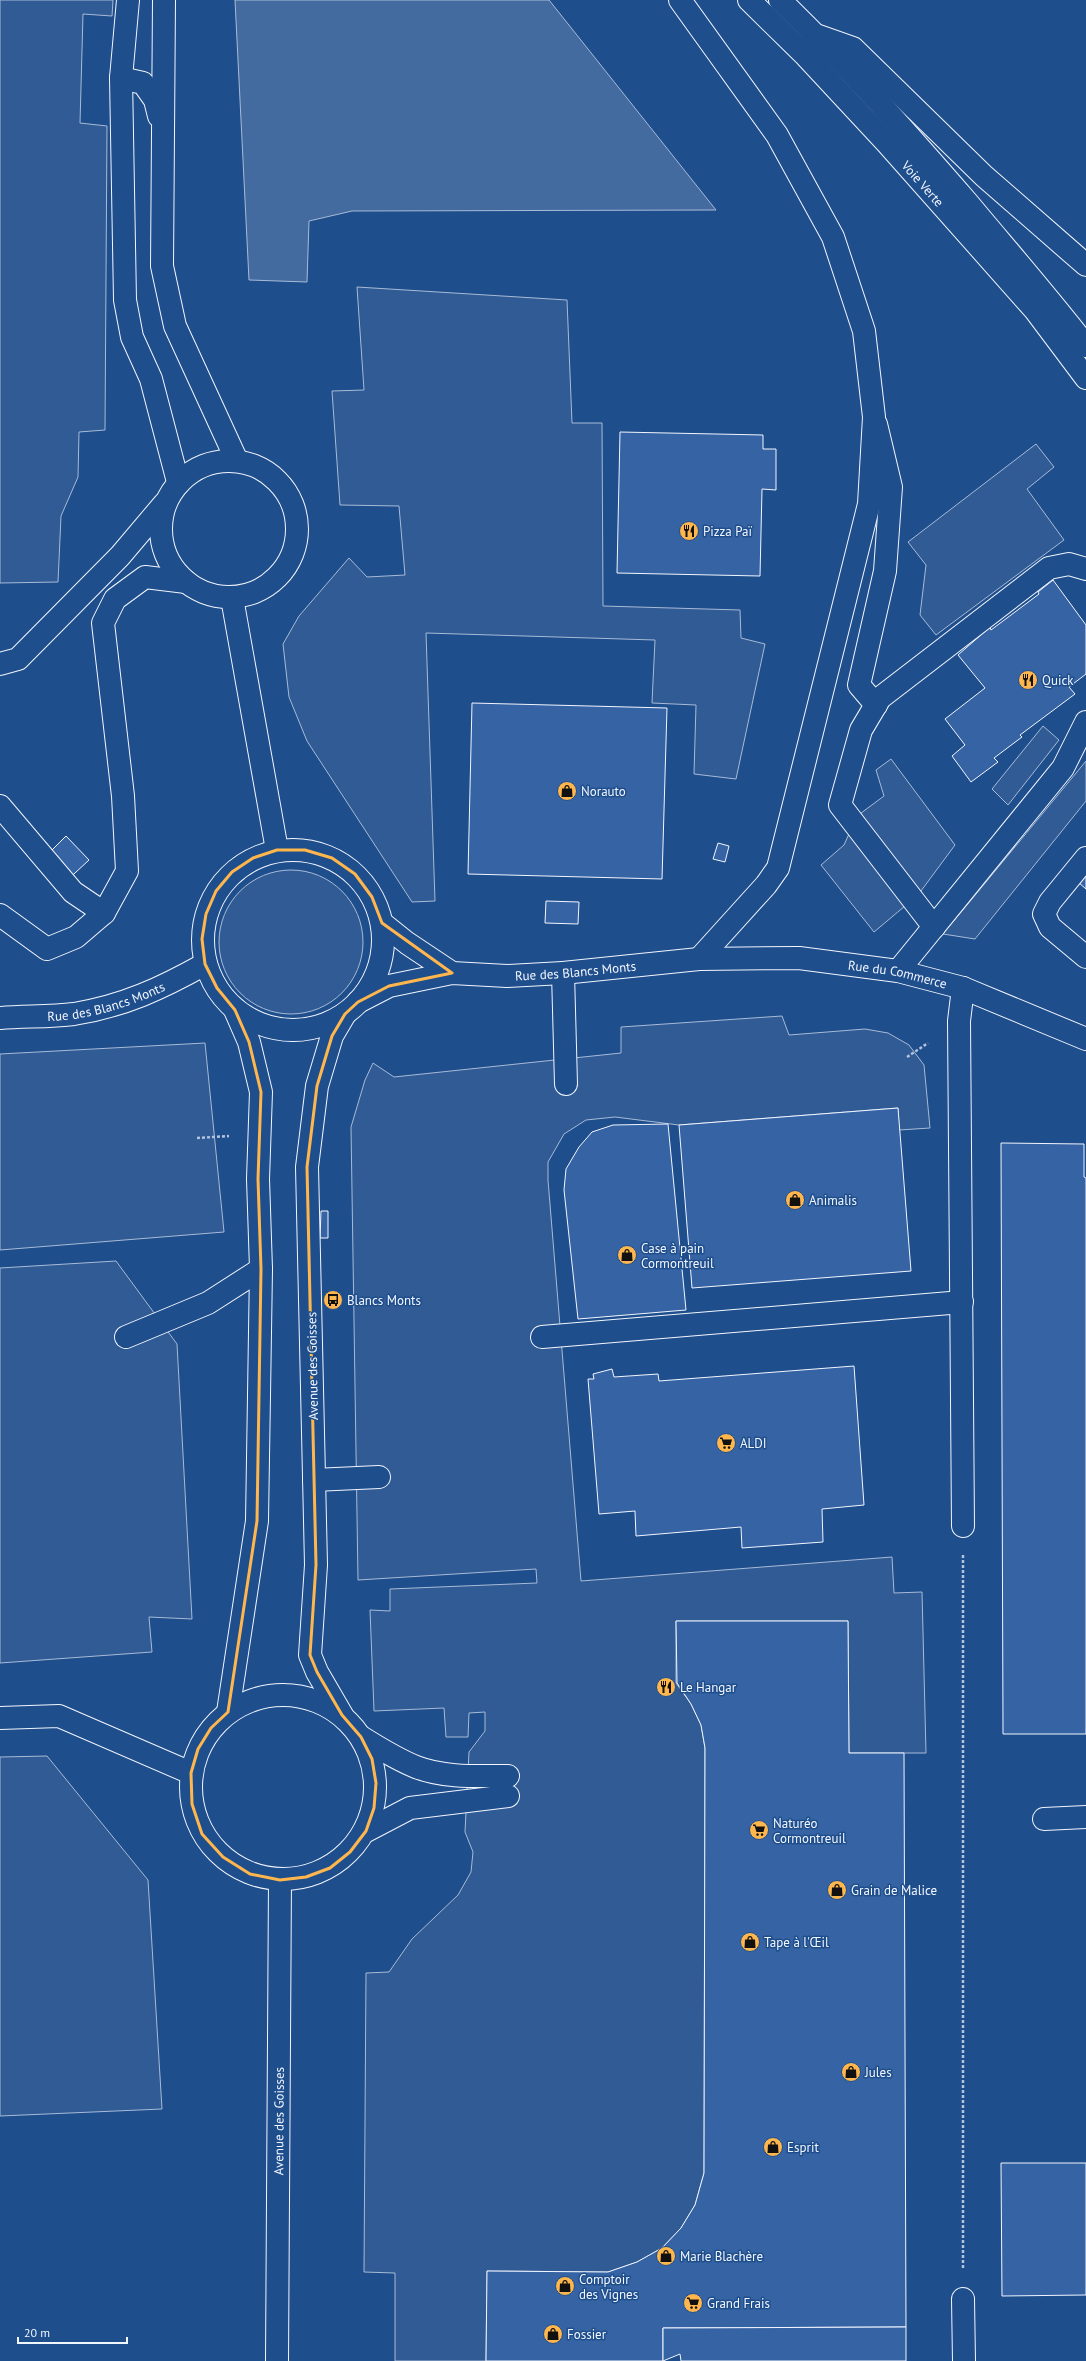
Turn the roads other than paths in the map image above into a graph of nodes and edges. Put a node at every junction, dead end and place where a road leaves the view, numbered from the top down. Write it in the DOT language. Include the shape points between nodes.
graph roads {
  1 [pos="128,0"];
  2 [pos="164,0"];
  3 [pos="680,0"];
  4 [pos="749,0"];
  5 [pos="780,0"];
  6 [pos="816,36"];
  7 [pos="121,78"];
  8 [pos="164,138"];
  9 [pos="1086,265"];
  10 [pos="1086,346"];
  11 [pos="1086,378"];
  12 [pos="874,417"];
  13 [pos="237,460"];
  14 [pos="178,482"];
  15 [pos="165,503"];
  16 [pos="1086,569"];
  17 [pos="186,582"];
  18 [pos="232,598"];
  19 [pos="0,664"];
  20 [pos="876,705"];
  21 [pos="1086,722"];
  22 [pos="0,806"];
  23 [pos="277,850"];
  24 [pos="1086,858"];
  25 [pos="104,913"];
  26 [pos="0,915"];
  27 [pos="382,923"];
  28 [pos="934,927"];
  29 [pos="1086,957"];
  30 [pos="699,959"];
  31 [pos="205,964"];
  32 [pos="898,972"];
  33 [pos="452,973"];
  34 [pos="564,973"];
  35 [pos="963,988"];
  36 [pos="352,1008"];
  37 [pos="235,1010"];
  38 [pos="0,1018"];
  39 [pos="1086,1038"];
  40 [pos="566,1084"];
  41 [pos="261,1270"];
  42 [pos="962,1302"];
  43 [pos="542,1337"];
  44 [pos="126,1338"];
  45 [pos="379,1477"];
  46 [pos="314,1480"];
  47 [pos="963,1526"];
  48 [pos="228,1712"];
  49 [pos="342,1715"];
  50 [pos="0,1718"];
  51 [pos="361,1737"];
  52 [pos="191,1773"];
  53 [pos="1086,1817"];
  54 [pos="1044,1819"];
  55 [pos="366,1831"];
  56 [pos="280,1880"];
  57 [pos="963,2299"];
  58 [pos="277,2361"];
  59 [pos="964,2361"];
  1 -- 7 [label="street"];
  2 -- 8 [label="street"];
  3 -- 12 [label="street" via="777,135 833,237 864,331"];
  4 -- 11 [label="street, Voie Verte" via="806,56 886,142 1035,310"];
  5 -- 6 [label="street, Voie Verte"];
  6 -- 9 [label="street" via="853,48 984,176"];
  6 -- 10 [label="street, Voie Verte" via="919,147 1048,297"];
  7 -- 8 [label="street" via="143,83 155,100"];
  7 -- 14 [label="street" via="126,300 132,337 151,379"];
  8 -- 13 [label="street" via="162,266 175,326"];
  12 -- 20 [label="street" via="891,487 885,571 860,685"];
  12 -- 30 [label="street" via="869,504 778,868 766,886"];
  13 -- 14 [label="street" via="215,461 195,469"];
  13 -- 18 [label="street" via="255,465 270,474 283,487 292,503 297,521 296,543 288,564 273,581 254,593"];
  14 -- 15 [label="street"];
  15 -- 17 [label="street" via="160,524 162,546 171,566"];
  15 -- 19 [label="street" via="120,556 18,659"];
  16 -- 20 [label="street" via="1069,564 1049,568 880,698"];
  17 -- 18 [label="street" via="205,593"];
  17 -- 25 [label="street" via="145,577 115,599 103,623 123,796 127,871"];
  18 -- 23 [label="street"];
  20 -- 28 [label="street" via="861,730 840,806"];
  21 -- 28 [label="street" via="1063,768"];
  22 -- 25 [label="street" via="73,892"];
  23 -- 27 [label="street" via="305,850 332,858 355,874 372,897"];
  23 -- 31 [label="street" via="253,858 232,872 216,891 206,914 202,939"];
  24 -- 29 [label="street" via="1050,902 1044,914 1050,927"];
  25 -- 26 [label="street" via="76,937 47,949"];
  27 -- 33 [label="street"];
  27 -- 36 [label="street, Avenue des Goisses" via="382,952 374,979"];
  28 -- 32 [label="street"];
  30 -- 32 [label="street, Rue du Commerce" via="799,958"];
  30 -- 34 [label="street, Rue des Blancs Monts"];
  31 -- 37 [label="street" via="217,988"];
  31 -- 38 [label="street, Rue des Blancs Monts" via="162,988 123,1002 73,1014"];
  32 -- 35 [label="street, Rue du Commerce"];
  33 -- 34 [label="street, Rue des Blancs Monts" via="507,976"];
  33 -- 36 [label="street, Rue des Blancs Monts" via="389,986"];
  34 -- 40 [label="street"];
  35 -- 39 [label="street, Rue du Commerce"];
  35 -- 42 [label="street" via="959,1021"];
  36 -- 37 [label="street, Rue des Blancs Monts" via="324,1025 301,1030 278,1029 255,1022"];
  36 -- 46 [label="street, Avenue des Goisses" via="332,1036 317,1086 306,1167"];
  37 -- 41 [label="street" via="249,1042 261,1092 258,1179"];
  41 -- 44 [label="street" via="208,1303"];
  41 -- 48 [label="street" via="257,1521"];
  42 -- 43 [label="street"];
  42 -- 47 [label="street"];
  45 -- 46 [label="street"];
  46 -- 49 [label="street, Avenue des Goisses" via="316,1565 310,1654 317,1672"];
  48 -- 49 [label="street" via="255,1698 286,1694 316,1700"];
  48 -- 52 [label="street" via="211,1728 198,1749"];
  49 -- 51 [label="street"];
  50 -- 52 [label="street" via="59,1716"];
  51 -- 55 [label="street" via="372,1759 376,1783 374,1808"];
  51 -- 55 [label="street" via="417,1767 474,1776 508,1786 410,1808"];
  52 -- 56 [label="street" via="192,1804 202,1834 223,1858 250,1874"];
  53 -- 54 [label="street"];
  55 -- 56 [label="street" via="350,1852 330,1868 306,1877"];
  56 -- 58 [label="street, Avenue des Goisses"];
  57 -- 59 [label="street"];
}
